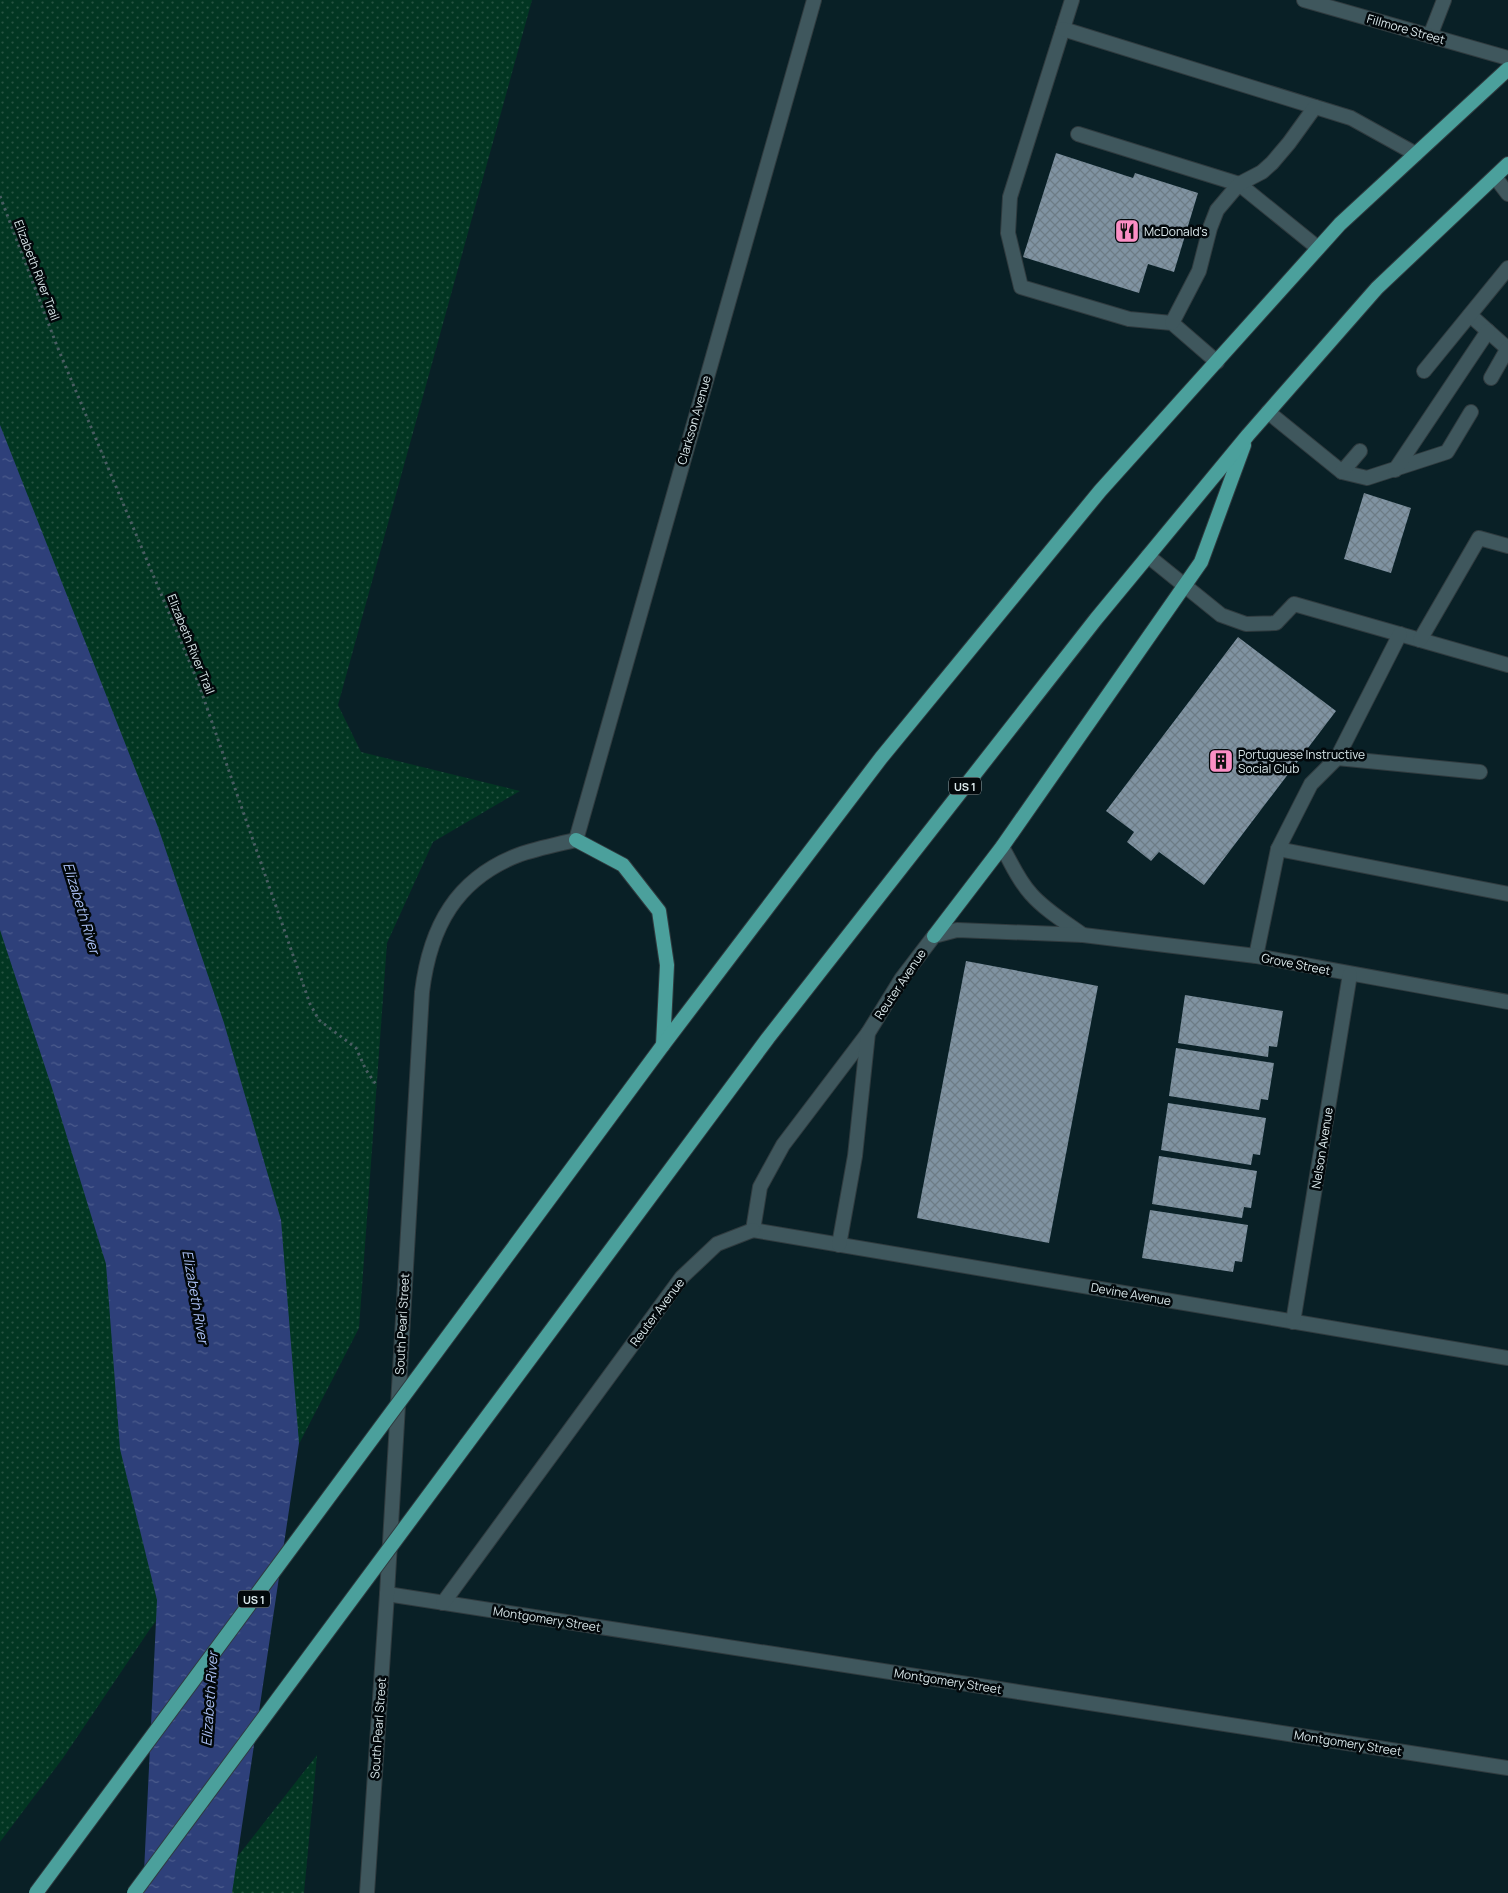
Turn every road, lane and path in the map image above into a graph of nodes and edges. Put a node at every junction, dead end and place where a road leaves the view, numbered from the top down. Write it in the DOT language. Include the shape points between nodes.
graph roads {
  1 [pos="814,0"];
  2 [pos="1072,0"];
  3 [pos="1304,0"];
  4 [pos="1444,0"];
  5 [pos="1063,29"];
  6 [pos="1430,36"];
  7 [pos="1508,58"];
  8 [pos="1508,69"];
  9 [pos="1315,107"];
  10 [pos="1078,134"];
  11 [pos="1416,154"];
  12 [pos="1508,164"];
  13 [pos="1494,177"];
  14 [pos="1239,184"];
  15 [pos="1508,194"];
  16 [pos="0,196"];
  17 [pos="1318,248"];
  18 [pos="1508,268"];
  19 [pos="1470,315"];
  20 [pos="1172,323"];
  21 [pos="1488,331"];
  22 [pos="1508,348"];
  23 [pos="1217,362"];
  24 [pos="1424,371"];
  25 [pos="1491,378"];
  26 [pos="1268,412"];
  27 [pos="1471,412"];
  28 [pos="1248,435"];
  29 [pos="1360,451"];
  30 [pos="1395,470"];
  31 [pos="1342,472"];
  32 [pos="1508,546"];
  33 [pos="1148,556"];
  34 [pos="1184,586"];
  35 [pos="1400,634"];
  36 [pos="1420,640"];
  37 [pos="1508,665"];
  38 [pos="1337,758"];
  39 [pos="1480,772"];
  40 [pos="576,840"];
  41 [pos="1002,847"];
  42 [pos="1278,849"];
  43 [pos="1508,894"];
  44 [pos="1083,934"];
  45 [pos="934,936"];
  46 [pos="1256,956"];
  47 [pos="1350,974"];
  48 [pos="1508,1002"];
  49 [pos="868,1033"];
  50 [pos="663,1045"];
  51 [pos="376,1086"];
  52 [pos="753,1230"];
  53 [pos="839,1245"];
  54 [pos="1293,1322"];
  55 [pos="1508,1358"];
  56 [pos="387,1594"];
  57 [pos="442,1603"];
  58 [pos="1508,1768"];
  59 [pos="36,1893"];
  60 [pos="134,1893"];
  61 [pos="367,1893"];
  1 -- 40 [label="street, Clarkson Avenue"];
  2 -- 5 [label="street"];
  3 -- 6 [label="street, Fillmore Street"];
  4 -- 6 [label="street"];
  5 -- 9 [label="street"];
  5 -- 20 [label="street" via="1010,197 1008,233 1022,287 1129,319"];
  6 -- 7 [label="street, Fillmore Street"];
  8 -- 11 [label="highway, US 1"];
  9 -- 11 [label="street" via="1351,118"];
  9 -- 14 [label="street" via="1272,163"];
  10 -- 14 [label="street"];
  11 -- 17 [label="highway, US 1"];
  12 -- 13 [label="highway, US 1"];
  13 -- 15 [label="street"];
  13 -- 26 [label="highway, US 1" via="1377,288"];
  14 -- 17 [label="street"];
  14 -- 20 [label="street" via="1218,210 1199,271"];
  16 -- 51 [label="path, Elizabeth River Trail" via="57,346 198,682 310,1004 319,1020 356,1048"];
  17 -- 23 [label="highway, US 1"];
  18 -- 19 [label="street"];
  19 -- 21 [label="street"];
  19 -- 24 [label="street"];
  20 -- 23 [label="street"];
  21 -- 22 [label="street"];
  21 -- 30 [label="street"];
  22 -- 25 [label="street"];
  23 -- 50 [label="highway, US 1" via="1100,491 881,758"];
  26 -- 28 [label="highway, US 1"];
  26 -- 31 [label="street"];
  27 -- 30 [label="street" via="1447,452"];
  28 -- 33 [label="highway, US 1"];
  28 -- 34 [label="highway" via="1201,562"];
  29 -- 31 [label="street"];
  30 -- 31 [label="street" via="1366,478"];
  32 -- 36 [label="street" via="1479,538"];
  33 -- 34 [label="street"];
  33 -- 60 [label="highway, US 1, bridge" via="768,1038"];
  34 -- 35 [label="street" via="1221,615 1246,624 1276,623 1294,604"];
  34 -- 41 [label="highway"];
  35 -- 36 [label="street"];
  35 -- 38 [label="street"];
  36 -- 37 [label="street"];
  38 -- 39 [label="street"];
  38 -- 42 [label="street" via="1311,784"];
  40 -- 50 [label="highway" via="622,865 659,911 667,965"];
  40 -- 56 [label="street, South Pearl Street" via="520,855 480,876 446,912 425,965"];
  41 -- 44 [label="street, Grove Street" via="1031,894"];
  41 -- 45 [label="highway"];
  42 -- 43 [label="street"];
  42 -- 46 [label="street"];
  44 -- 45 [label="street, Grove Street" via="957,930"];
  44 -- 46 [label="street, Grove Street"];
  45 -- 49 [label="street, Reuter Avenue" via="902,978"];
  46 -- 47 [label="street, Grove Street"];
  47 -- 48 [label="street, Grove Street"];
  47 -- 54 [label="street, Nelson Avenue"];
  49 -- 52 [label="street, Reuter Avenue" via="783,1145 760,1187"];
  49 -- 53 [label="street, Reuter Avenue" via="855,1156"];
  50 -- 59 [label="highway, US 1, bridge"];
  52 -- 53 [label="street, Devine Avenue"];
  52 -- 57 [label="street, Reuter Avenue" via="717,1244 682,1277"];
  53 -- 54 [label="street, Devine Avenue"];
  54 -- 55 [label="street, Devine Avenue"];
  56 -- 57 [label="street, Montgomery Street"];
  56 -- 61 [label="street, South Pearl Street"];
  57 -- 58 [label="street, Montgomery Street"];
}
